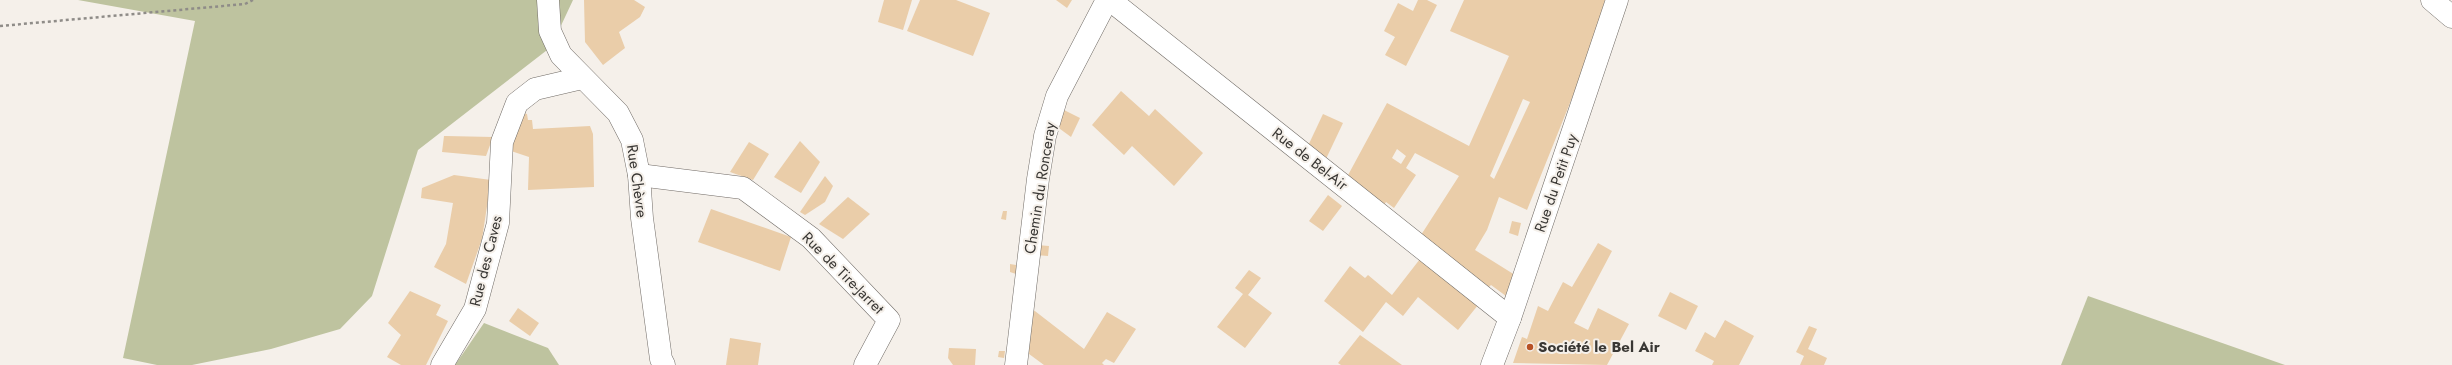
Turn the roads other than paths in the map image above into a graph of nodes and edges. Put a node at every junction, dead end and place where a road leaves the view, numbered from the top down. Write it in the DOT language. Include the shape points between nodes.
graph roads {
  1 [pos="548,0"];
  2 [pos="1107,0"];
  3 [pos="1110,0"];
  4 [pos="1617,0"];
  5 [pos="2432,0"];
  6 [pos="2452,17"];
  7 [pos="582,78"];
  8 [pos="639,175"];
  9 [pos="1510,318"];
  10 [pos="442,365"];
  11 [pos="664,365"];
  12 [pos="865,365"];
  13 [pos="1016,365"];
  14 [pos="1492,365"];
  1 -- 7 [label="street, Rue Chèvre" via="550,31 561,55"];
  2 -- 13 [label="street, Chemin du Ronceray" via="1057,96 1045,136"];
  3 -- 9 [label="street, Rue de Bel-Air"];
  4 -- 9 [label="street, Rue du Petit Puy"];
  5 -- 6 [label="street"];
  7 -- 8 [label="street, Rue Chèvre" via="618,113 632,140"];
  7 -- 10 [label="street, Rue des Caves" via="535,89 517,103 502,142 498,223 475,309"];
  8 -- 11 [label="street, Rue Chèvre" via="644,232 661,359"];
  8 -- 12 [label="street, Rue de Tire-Jarret" via="743,188 811,238 889,320"];
  9 -- 14 [label="street, Rue du Petit Puy"];
}
